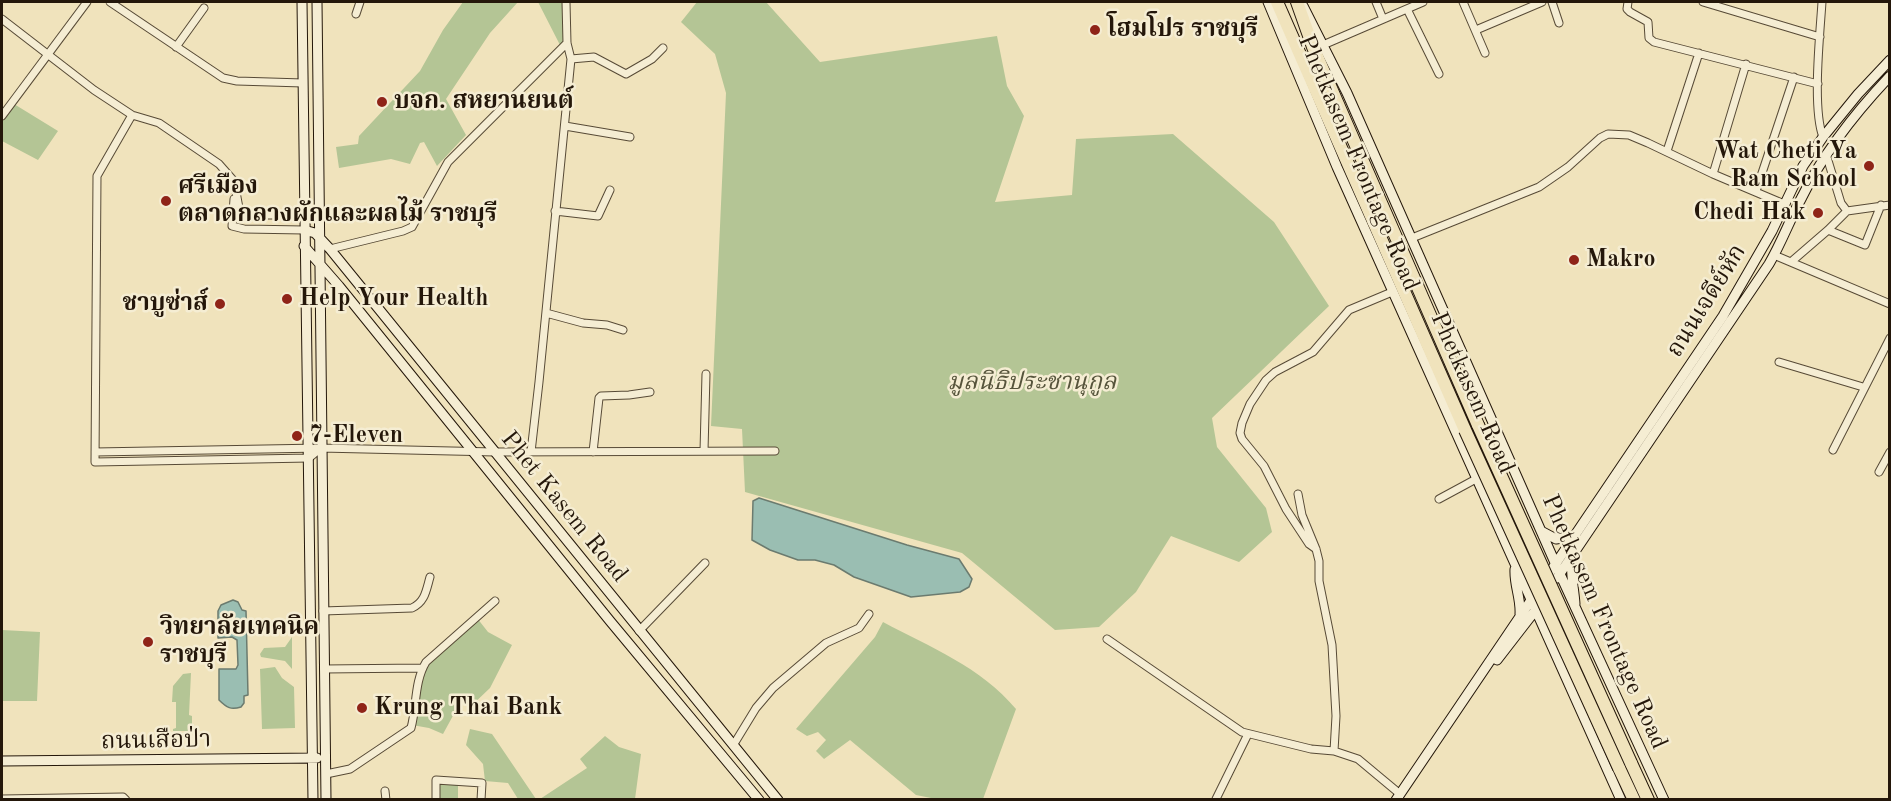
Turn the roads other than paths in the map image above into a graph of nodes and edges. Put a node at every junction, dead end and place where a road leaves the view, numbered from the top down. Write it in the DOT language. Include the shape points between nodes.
graph roads {
  1 [pos="87,2"];
  2 [pos="110,2"];
  3 [pos="302,2"];
  4 [pos="317,2"];
  5 [pos="360,2"];
  6 [pos="566,2"];
  7 [pos="1268,2"];
  8 [pos="1277,2"];
  9 [pos="1299,2"];
  10 [pos="1376,2"];
  11 [pos="1423,2"];
  12 [pos="1462,2"];
  13 [pos="1542,2"];
  14 [pos="1552,2"];
  15 [pos="1628,2"];
  16 [pos="1703,2"];
  17 [pos="1822,2"];
  18 [pos="204,8"];
  19 [pos="1407,9"];
  20 [pos="356,14"];
  21 [pos="2,19"];
  22 [pos="1383,19"];
  23 [pos="1559,23"];
  24 [pos="1476,30"];
  25 [pos="1820,37"];
  26 [pos="567,42"];
  27 [pos="1323,45"];
  28 [pos="176,47"];
  29 [pos="663,48"];
  30 [pos="1485,53"];
  31 [pos="1699,53"];
  32 [pos="48,55"];
  33 [pos="571,59"];
  34 [pos="1890,60"];
  35 [pos="1746,64"];
  36 [pos="1439,74"];
  37 [pos="1890,76"];
  38 [pos="1794,77"];
  39 [pos="303,83"];
  40 [pos="1818,84"];
  41 [pos="132,115"];
  42 [pos="2,116"];
  43 [pos="565,126"];
  44 [pos="630,137"];
  45 [pos="1823,137"];
  46 [pos="1666,151"];
  47 [pos="1826,154"];
  48 [pos="1713,174"];
  49 [pos="610,190"];
  50 [pos="1756,191"];
  51 [pos="236,194"];
  52 [pos="1785,204"];
  53 [pos="1885,205"];
  54 [pos="555,211"];
  55 [pos="1847,212"];
  56 [pos="304,214"];
  57 [pos="304,230"];
  58 [pos="1828,230"];
  59 [pos="1412,238"];
  60 [pos="320,239"];
  61 [pos="304,246"];
  62 [pos="330,249"];
  63 [pos="1774,255"];
  64 [pos="1791,262"];
  65 [pos="320,264"];
  66 [pos="1392,292"];
  67 [pos="1890,304"];
  68 [pos="546,313"];
  69 [pos="623,330"];
  70 [pos="1890,338"];
  71 [pos="1779,362"];
  72 [pos="706,374"];
  73 [pos="1863,387"];
  74 [pos="650,392"];
  75 [pos="321,448"];
  76 [pos="473,450"];
  77 [pos="1833,450"];
  78 [pos="174,451"];
  79 [pos="775,451"];
  80 [pos="95,452"];
  81 [pos="495,452"];
  82 [pos="531,452"];
  83 [pos="593,452"];
  84 [pos="704,452"];
  85 [pos="1890,452"];
  86 [pos="309,453"];
  87 [pos="174,461"];
  88 [pos="1879,472"];
  89 [pos="1476,479"];
  90 [pos="1298,494"];
  91 [pos="1439,499"];
  92 [pos="1541,531"];
  93 [pos="1575,536"];
  94 [pos="1316,549"];
  95 [pos="1572,556"];
  96 [pos="705,563"];
  97 [pos="1556,564"];
  98 [pos="1515,566"];
  99 [pos="1560,574"];
  100 [pos="430,577"];
  101 [pos="495,601"];
  102 [pos="1531,601"];
  103 [pos="1575,609"];
  104 [pos="1536,610"];
  105 [pos="324,611"];
  106 [pos="869,614"];
  107 [pos="1520,617"];
  108 [pos="1521,629"];
  109 [pos="639,631"];
  110 [pos="1547,637"];
  111 [pos="1107,639"];
  112 [pos="422,668"];
  113 [pos="324,669"];
  114 [pos="1468,695"];
  115 [pos="1248,734"];
  116 [pos="734,744"];
  117 [pos="1334,751"];
  118 [pos="312,758"];
  119 [pos="324,758"];
  120 [pos="2,761"];
  121 [pos="326,774"];
  122 [pos="769,789"];
  123 [pos="386,791"];
  124 [pos="1398,797"];
  125 [pos="2,799"];
  126 [pos="26,799"];
  127 [pos="759,799"];
  128 [pos="1216,799"];
  129 [pos="126,800"];
  130 [pos="313,800"];
  131 [pos="326,800"];
  132 [pos="386,800"];
  133 [pos="436,800"];
  134 [pos="481,800"];
  135 [pos="778,800"];
  136 [pos="1621,800"];
  137 [pos="1634,800"];
  138 [pos="1648,800"];
  139 [pos="1664,800"];
  1 -- 32 [label="street"];
  2 -- 28 [label="street"];
  3 -- 39 [label="main road"];
  4 -- 60 [label="main road"];
  5 -- 20 [label="street"];
  6 -- 26 [label="street"];
  7 -- 66 [label="main road, Phetkasem Frontage Road"];
  8 -- 137 [label="highway, Phetkasem Road, bridge" via="1465,430"];
  9 -- 27 [label="main road, Phetkasem Frontage Road"];
  9 -- 138 [label="highway, Phetkasem Road, bridge" via="1318,58 1478,425"];
  10 -- 22 [label="street"];
  11 -- 19 [label="street"];
  12 -- 24 [label="street"];
  13 -- 24 [label="street"];
  14 -- 23 [label="street"];
  15 -- 31 [label="street" via="1630,12 1648,22 1650,40"];
  16 -- 25 [label="street"];
  17 -- 25 [label="street"];
  18 -- 28 [label="street"];
  19 -- 22 [label="street"];
  19 -- 36 [label="street"];
  21 -- 32 [label="street"];
  22 -- 27 [label="street"];
  24 -- 30 [label="street"];
  25 -- 40 [label="street"];
  26 -- 33 [label="street"];
  26 -- 62 [label="street" via="448,162 412,226"];
  27 -- 59 [label="main road, Phetkasem Frontage Road"];
  28 -- 39 [label="street" via="229,80"];
  29 -- 33 [label="street" via="626,74 594,57"];
  31 -- 35 [label="street"];
  31 -- 46 [label="street"];
  32 -- 41 [label="street"];
  32 -- 42 [label="street"];
  33 -- 43 [label="street"];
  34 -- 45 [label="main road, ถนนเจดีย์หัก"];
  35 -- 38 [label="street"];
  35 -- 48 [label="street"];
  37 -- 47 [label="main road, ถนนเจดีย์หัก"];
  38 -- 40 [label="street"];
  38 -- 50 [label="street"];
  39 -- 56 [label="main road"];
  40 -- 45 [label="street"];
  41 -- 51 [label="street" via="159,123 205,153 229,174"];
  41 -- 80 [label="street" via="97,176"];
  43 -- 44 [label="street"];
  43 -- 54 [label="street"];
  45 -- 52 [label="main road, ถนนเจดีย์หัก" via="1803,166"];
  46 -- 48 [label="street"];
  46 -- 59 [label="street" via="1629,135 1608,134 1539,188"];
  47 -- 55 [label="street"];
  47 -- 63 [label="main road, ถนนเจดีย์หัก"];
  48 -- 50 [label="street"];
  49 -- 54 [label="street" via="598,216"];
  50 -- 52 [label="street"];
  51 -- 56 [label="street" via="239,208 248,215"];
  51 -- 57 [label="street" via="232,226"];
  52 -- 93 [label="main road, ถนนเจดีย์หัก" via="1724,316"];
  53 -- 55 [label="street"];
  53 -- 58 [label="street" via="1865,245"];
  54 -- 68 [label="street"];
  55 -- 58 [label="street"];
  56 -- 57 [label="main road"];
  57 -- 60 [label="main road, Phet Kasem Road" via="312,230"];
  57 -- 61 [label="main road"];
  58 -- 64 [label="street"];
  59 -- 92 [label="main road, Phetkasem Frontage Road"];
  60 -- 62 [label="main road, Phet Kasem Road"];
  60 -- 65 [label="main road"];
  61 -- 65 [label="main road, Phet Kasem Road"];
  61 -- 86 [label="main road"];
  62 -- 81 [label="main road, Phet Kasem Road"];
  63 -- 64 [label="street"];
  63 -- 95 [label="main road, ถนนเจดีย์หัก"];
  64 -- 67 [label="street"];
  65 -- 75 [label="main road"];
  65 -- 76 [label="main road, Phet Kasem Road"];
  66 -- 89 [label="main road, Phetkasem Frontage Road"];
  66 -- 94 [label="street" via="1349,310 1312,352 1275,372 1250,404 1242,423 1242,438 1264,466 1297,527"];
  68 -- 69 [label="street"];
  68 -- 82 [label="street"];
  70 -- 73 [label="street"];
  71 -- 73 [label="street"];
  72 -- 84 [label="street"];
  73 -- 77 [label="street"];
  74 -- 83 [label="street" via="599,398"];
  75 -- 76 [label="street"];
  75 -- 86 [label="street"];
  75 -- 105 [label="main road"];
  76 -- 81 [label="street"];
  76 -- 127 [label="main road, Phet Kasem Road"];
  78 -- 80 [label="street"];
  78 -- 86 [label="street"];
  78 -- 87 [label="street"];
  79 -- 84 [label="street"];
  80 -- 87 [label="street" via="95,462"];
  81 -- 82 [label="street"];
  81 -- 109 [label="main road, Phet Kasem Road"];
  82 -- 83 [label="street"];
  83 -- 84 [label="street"];
  85 -- 88 [label="street"];
  86 -- 87 [label="street"];
  86 -- 118 [label="main road"];
  89 -- 91 [label="street"];
  89 -- 98 [label="main road, Phetkasem Frontage Road"];
  90 -- 94 [label="street"];
  92 -- 93 [label="main road" via="1556,539"];
  92 -- 97 [label="main road, Phetkasem Frontage Road"];
  93 -- 97 [label="main road, ถนนเจดีย์หัก"];
  94 -- 117 [label="street" via="1332,645"];
  95 -- 99 [label="main road, ถนนเจดีย์หัก"];
  95 -- 103 [label="main road"];
  96 -- 109 [label="street"];
  97 -- 99 [label="main road, Phetkasem Frontage Road"];
  97 -- 102 [label="main road, ถนนเจดีย์หัก"];
  98 -- 102 [label="main road, Phetkasem Frontage Road"];
  98 -- 107 [label="main road"];
  99 -- 103 [label="main road, Phetkasem Frontage Road"];
  99 -- 104 [label="main road, ถนนเจดีย์หัก"];
  100 -- 105 [label="street" via="423,600 412,608"];
  101 -- 112 [label="street"];
  102 -- 104 [label="main road, Phetkasem Frontage Road"];
  102 -- 107 [label="main road, ถนนเจดีย์หัก"];
  103 -- 139 [label="main road, Phetkasem Frontage Road"];
  104 -- 108 [label="main road, ถนนเจดีย์หัก"];
  104 -- 110 [label="main road, Phetkasem Frontage Road"];
  105 -- 113 [label="main road"];
  106 -- 116 [label="street" via="859,628 826,643 773,688"];
  107 -- 114 [label="main road, ถนนเจดีย์หัก"];
  108 -- 110 [label="main road" via="1535,628"];
  108 -- 114 [label="main road, ถนนเจดีย์หัก"];
  109 -- 116 [label="main road, Phet Kasem Road"];
  110 -- 136 [label="main road, Phetkasem Frontage Road"];
  111 -- 115 [label="street"];
  112 -- 113 [label="street"];
  112 -- 121 [label="street" via="411,728 350,769"];
  113 -- 119 [label="main road"];
  114 -- 124 [label="main road"];
  115 -- 117 [label="street"];
  115 -- 128 [label="street"];
  116 -- 122 [label="main road, Phet Kasem Road"];
  117 -- 124 [label="street" via="1358,759"];
  118 -- 119 [label="main road, ถนนเสือป่า"];
  118 -- 120 [label="main road, ถนนเสือป่า"];
  118 -- 130 [label="main road"];
  119 -- 121 [label="main road"];
  121 -- 131 [label="main road"];
  122 -- 127 [label="main road"];
  122 -- 135 [label="main road, Phet Kasem Road"];
  123 -- 132 [label="street"];
  125 -- 126 [label="street"];
  126 -- 129 [label="street"];
  133 -- 134 [label="street" via="436,780 482,783"];
}
